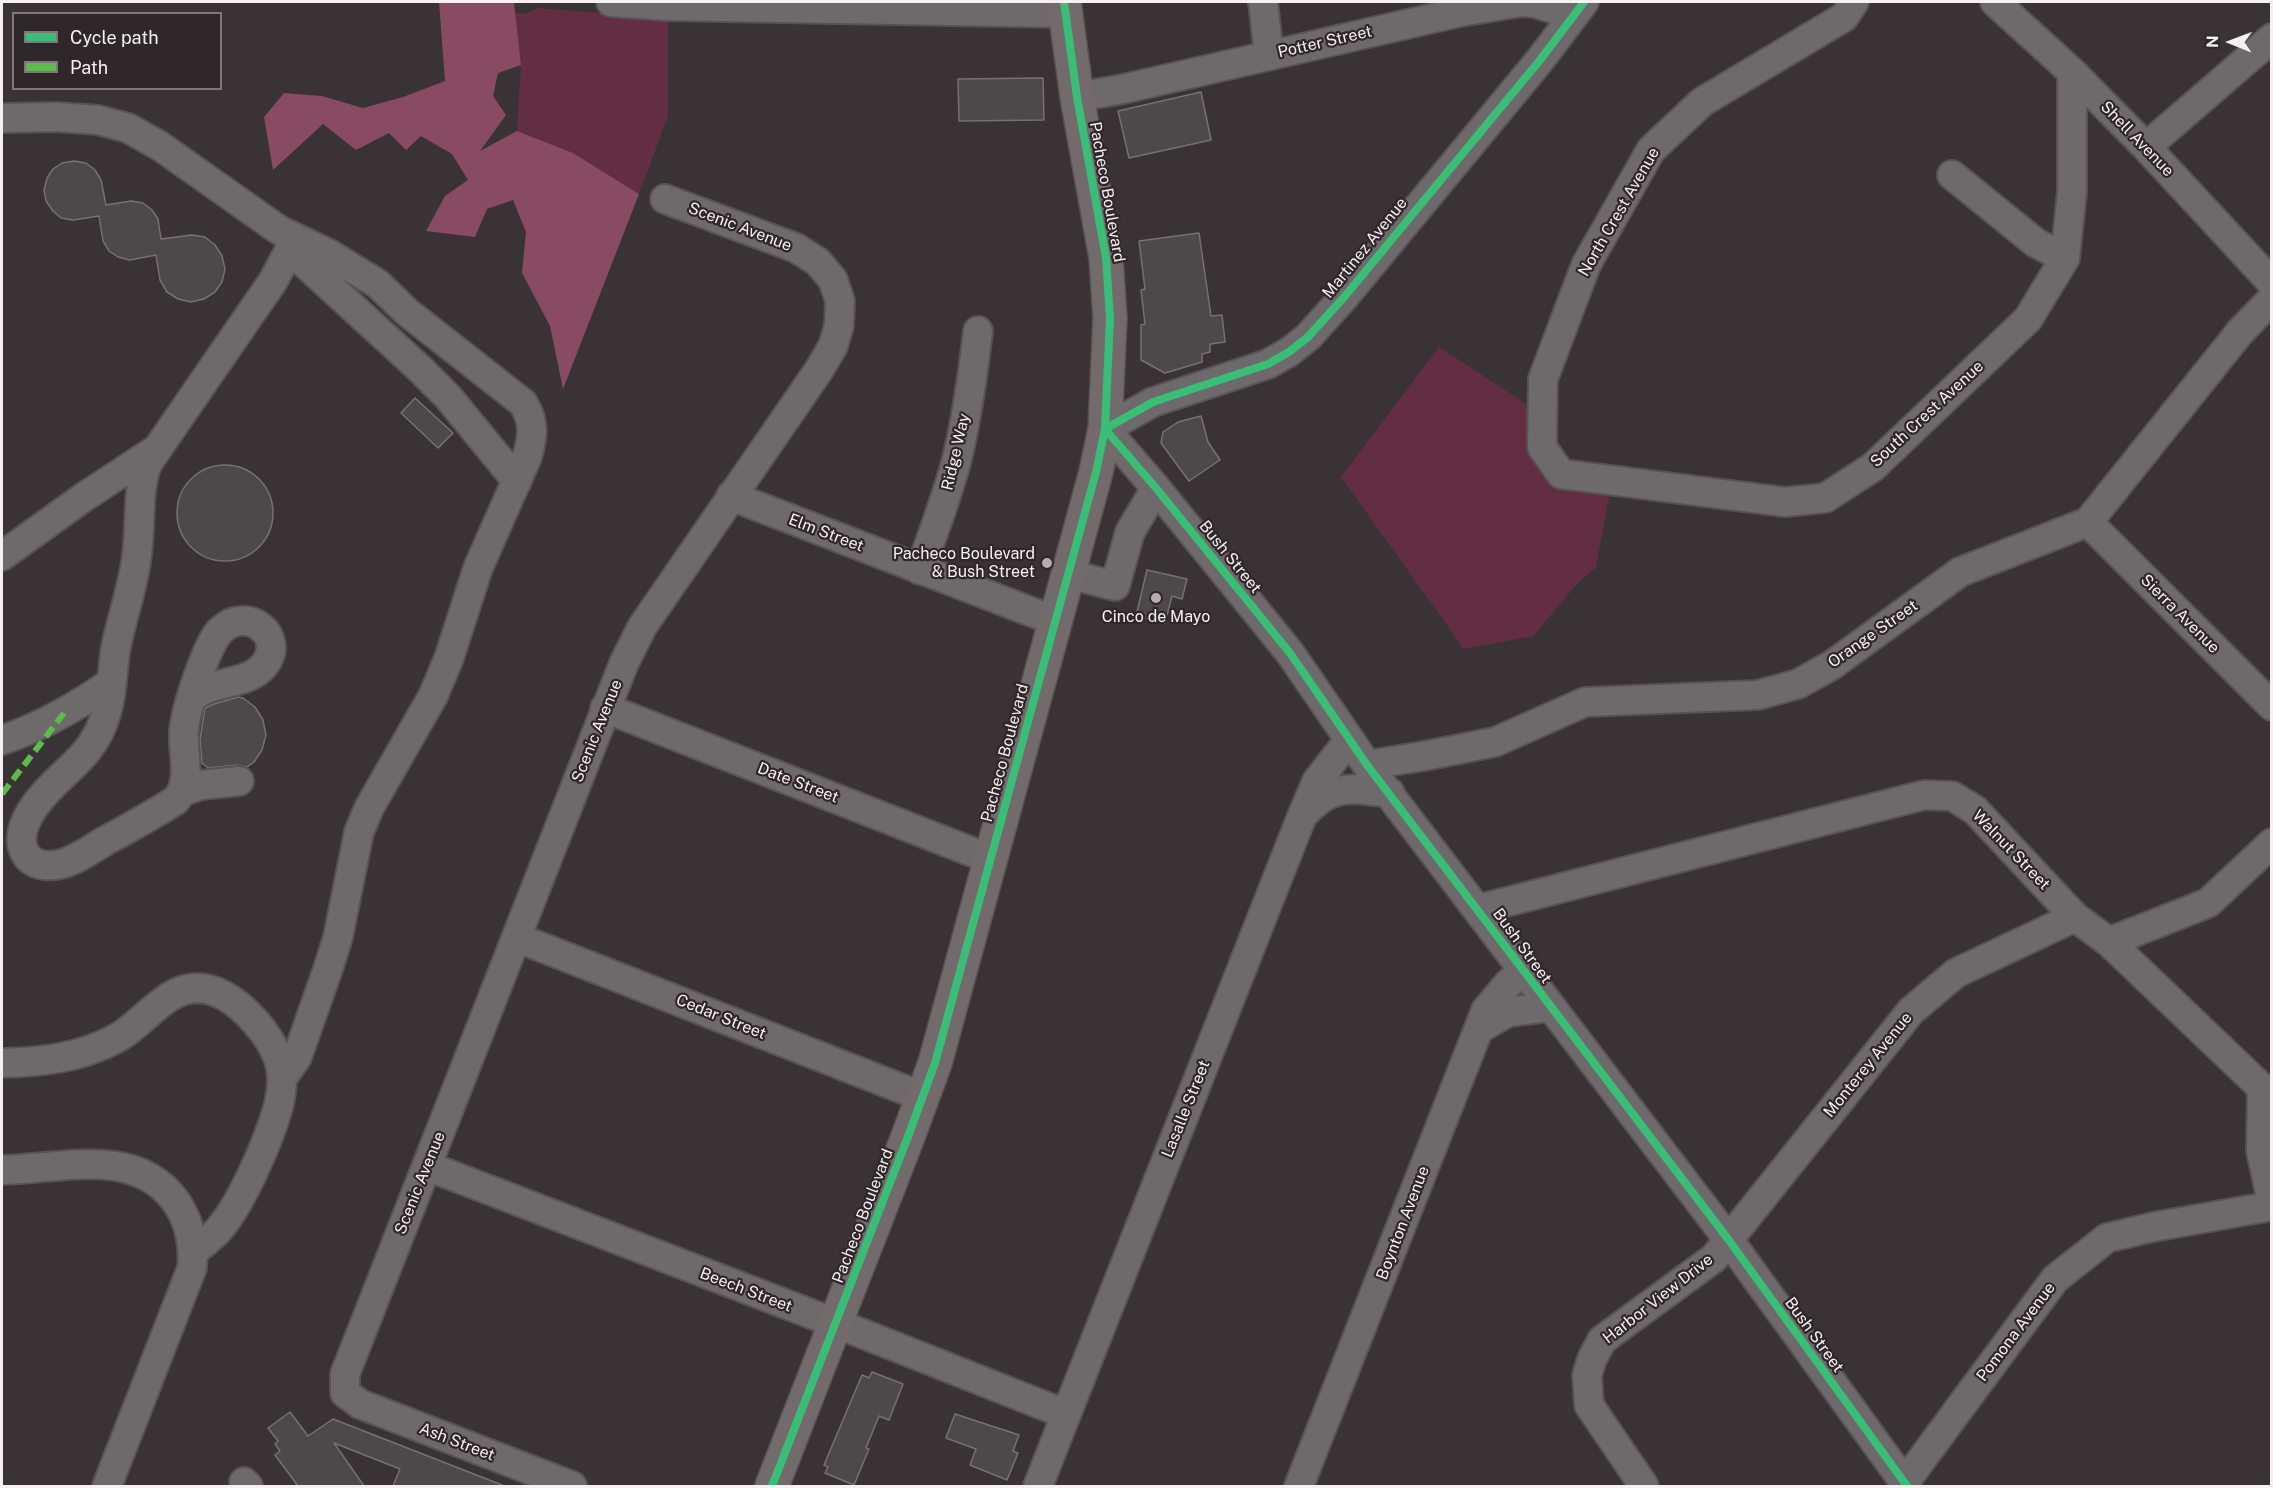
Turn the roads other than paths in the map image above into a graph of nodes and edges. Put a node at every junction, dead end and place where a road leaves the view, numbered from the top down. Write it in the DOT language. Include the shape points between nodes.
graph roads {
  1 [pos="611,2"];
  2 [pos="1263,2"];
  3 [pos="1854,2"];
  4 [pos="1995,2"];
  5 [pos="1064,7"];
  6 [pos="1579,8"];
  7 [pos="2271,38"];
  8 [pos="1269,55"];
  9 [pos="2072,72"];
  10 [pos="1077,97"];
  11 [pos="2,118"];
  12 [pos="2146,147"];
  13 [pos="1953,175"];
  14 [pos="664,199"];
  15 [pos="293,244"];
  16 [pos="2065,258"];
  17 [pos="2271,283"];
  18 [pos="2271,299"];
  19 [pos="978,331"];
  20 [pos="1105,429"];
  21 [pos="1542,447"];
  22 [pos="154,451"];
  23 [pos="516,481"];
  24 [pos="1156,488"];
  25 [pos="730,495"];
  26 [pos="2088,522"];
  27 [pos="2,556"];
  28 [pos="920,570"];
  29 [pos="1068,574"];
  30 [pos="1055,621"];
  31 [pos="112,682"];
  32 [pos="191,699"];
  33 [pos="2271,706"];
  34 [pos="605,708"];
  35 [pos="2,740"];
  36 [pos="1349,740"];
  37 [pos="1367,765"];
  38 [pos="239,781"];
  39 [pos="184,791"];
  40 [pos="1390,793"];
  41 [pos="1302,816"];
  42 [pos="2271,843"];
  43 [pos="990,859"];
  44 [pos="1479,909"];
  45 [pos="2076,917"];
  46 [pos="518,938"];
  47 [pos="2109,942"];
  48 [pos="1523,970"];
  49 [pos="1550,1006"];
  50 [pos="1479,1029"];
  51 [pos="2,1063"];
  52 [pos="283,1077"];
  53 [pos="2268,1085"];
  54 [pos="923,1097"];
  55 [pos="427,1166"];
  56 [pos="2,1170"];
  57 [pos="2271,1201"];
  58 [pos="2271,1206"];
  59 [pos="1728,1239"];
  60 [pos="194,1251"];
  61 [pos="835,1324"];
  62 [pos="345,1393"];
  63 [pos="1065,1414"];
  64 [pos="1904,1485"];
  65 [pos="107,1486"];
  66 [pos="573,1486"];
  67 [pos="772,1486"];
  68 [pos="1038,1486"];
  69 [pos="1299,1486"];
  70 [pos="1644,1486"];
  1 -- 5 [label="street" via="668,6"];
  2 -- 8 [label="street"];
  3 -- 21 [label="street, North Crest Avenue" via="1844,17 1702,102 1651,150 1586,265 1543,379"];
  4 -- 9 [label="street, Shell Avenue"];
  5 -- 10 [label="main road, Pacheco Boulevard"];
  6 -- 8 [label="street, Potter Street" via="1510,3"];
  6 -- 20 [label="street, Martinez Avenue" via="1308,337 1268,364 1153,402"];
  7 -- 12 [label="street"];
  8 -- 10 [label="street, Potter Street"];
  9 -- 12 [label="street, Shell Avenue"];
  9 -- 16 [label="street, South Crest Avenue" via="2072,192"];
  10 -- 20 [label="main road, Pacheco Boulevard" via="1106,258 1110,318"];
  11 -- 15 [label="street" via="98,120 128,128 160,146"];
  12 -- 17 [label="street, Shell Avenue"];
  13 -- 16 [label="street" via="2036,243"];
  14 -- 25 [label="street, Scenic Avenue" via="796,248 818,262 833,280 840,301 833,346"];
  15 -- 22 [label="street" via="212,373"];
  15 -- 23 [label="street" via="448,397"];
  15 -- 23 [label="street" via="355,268 523,403 533,425 532,440"];
  16 -- 21 [label="street, South Crest Avenue" via="2028,319 1873,467 1825,498 1785,502 1561,474"];
  18 -- 26 [label="street" via="2240,332"];
  19 -- 28 [label="street, Ridge Way" via="957,458"];
  20 -- 24 [label="street, Bush Street"];
  20 -- 29 [label="main road, Pacheco Boulevard"];
  22 -- 27 [label="street"];
  22 -- 31 [label="street" via="141,481 137,558"];
  23 -- 52 [label="street" via="478,568 433,696 359,832 338,937 297,1057"];
  24 -- 29 [label="street" via="1130,532 1115,586"];
  24 -- 36 [label="street, Bush Street" via="1290,653"];
  25 -- 28 [label="street, Elm Street"];
  25 -- 34 [label="street, Scenic Avenue" via="642,627"];
  26 -- 33 [label="street, Sierra Avenue"];
  26 -- 37 [label="street, Orange Street" via="1960,572 1832,665 1798,684 1758,695 1585,702 1495,742"];
  28 -- 30 [label="street, Elm Street"];
  29 -- 30 [label="main road, Pacheco Boulevard"];
  30 -- 43 [label="main road, Pacheco Boulevard"];
  31 -- 35 [label="street" via="63,713"];
  31 -- 39 [label="street" via="105,717 89,750 27,819 22,839 27,857 49,866 71,861 149,818"];
  32 -- 39 [label="street" via="184,730"];
  34 -- 43 [label="street, Date Street"];
  34 -- 46 [label="street, Scenic Avenue"];
  36 -- 37 [label="street, Bush Street"];
  36 -- 41 [label="street, Lasalle Street" via="1317,781"];
  37 -- 40 [label="street, Bush Street"];
  38 -- 39 [label="street"];
  40 -- 41 [label="street" via="1360,790 1326,794"];
  40 -- 44 [label="street, Bush Street"];
  41 -- 63 [label="street, Lasalle Street"];
  42 -- 47 [label="street" via="2208,903"];
  43 -- 54 [label="main road, Pacheco Boulevard"];
  44 -- 45 [label="street, Walnut Street" via="1924,795 1952,796 1975,810"];
  44 -- 48 [label="street, Bush Street"];
  45 -- 47 [label="street, Walnut Street"];
  45 -- 59 [label="street, Monterey Avenue" via="1956,973 1911,1011"];
  46 -- 54 [label="street, Cedar Street"];
  46 -- 55 [label="street, Scenic Avenue"];
  47 -- 53 [label="street, Walnut Street"];
  48 -- 49 [label="street, Bush Street"];
  48 -- 50 [label="street, Boynton Avenue" via="1486,1010"];
  49 -- 50 [label="street" via="1508,1012"];
  49 -- 59 [label="street, Bush Street"];
  50 -- 69 [label="street, Boynton Avenue"];
  51 -- 52 [label="street" via="55,1059 98,1047 117,1038 169,997 196,988 223,994 240,1005 270,1041"];
  52 -- 60 [label="street" via="276,1115 243,1192 223,1225"];
  53 -- 57 [label="street, Walnut Street" via="2261,1151"];
  54 -- 61 [label="main road, Pacheco Boulevard"];
  55 -- 61 [label="street, Beech Street"];
  55 -- 62 [label="street, Scenic Avenue" via="345,1374"];
  56 -- 60 [label="street" via="98,1164 122,1165 145,1174 165,1187 179,1206"];
  58 -- 64 [label="street, Pomona Avenue" via="2107,1238 2055,1279"];
  59 -- 64 [label="street, Bush Street"];
  59 -- 70 [label="street, Harbor View Drive" via="1714,1258 1602,1340 1592,1359 1587,1375 1589,1406"];
  60 -- 65 [label="street" via="192,1268"];
  61 -- 63 [label="street, Beech Street"];
  61 -- 67 [label="main road, Pacheco Boulevard"];
  62 -- 66 [label="street, Ash Street" via="360,1404"];
  63 -- 68 [label="street, Lasalle Street"];
}
